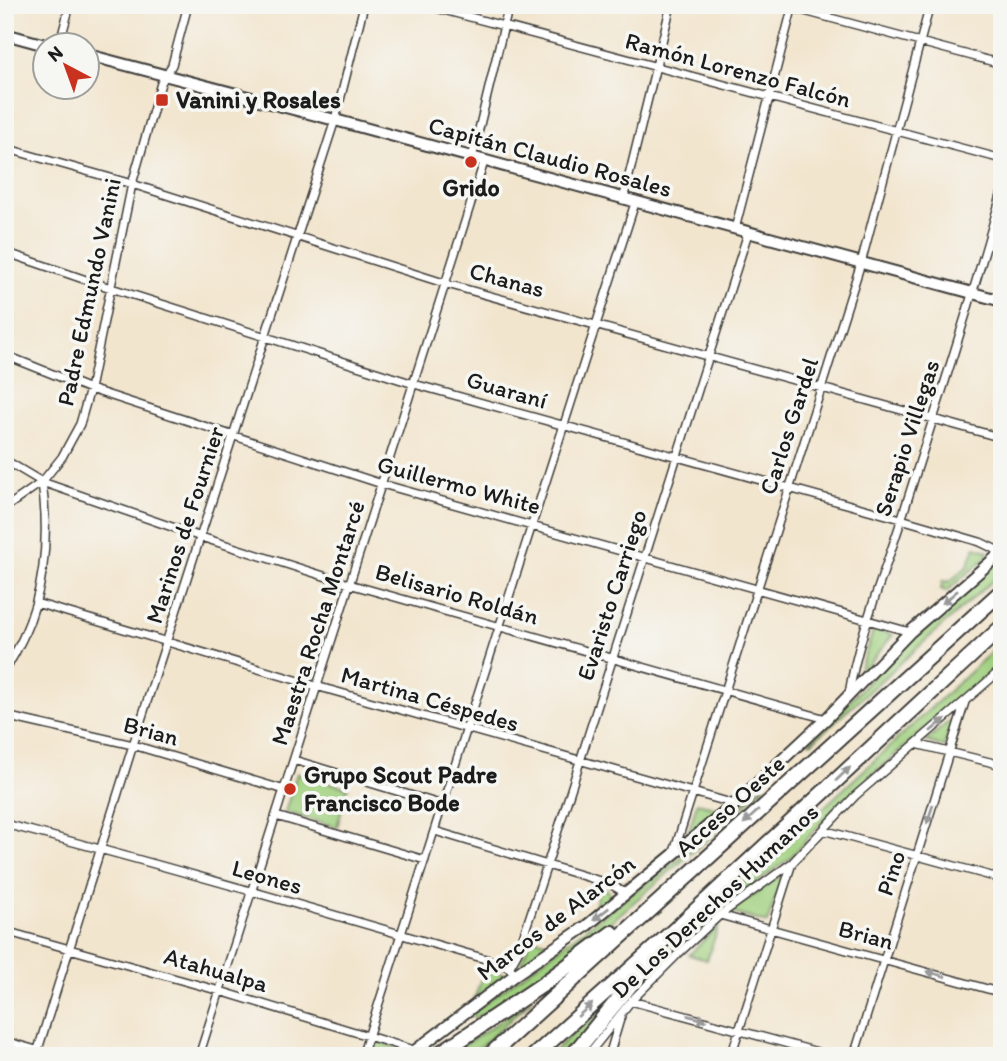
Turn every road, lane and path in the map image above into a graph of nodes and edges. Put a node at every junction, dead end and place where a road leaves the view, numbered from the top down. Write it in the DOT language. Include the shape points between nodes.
graph roads {
  1 [pos="69,5"];
  2 [pos="188,5"];
  3 [pos="364,5"];
  4 [pos="425,5"];
  5 [pos="509,5"];
  6 [pos="671,5"];
  7 [pos="782,5"];
  8 [pos="930,5"];
  9 [pos="793,7"];
  10 [pos="503,27"];
  11 [pos="62,32"];
  12 [pos="5,34"];
  13 [pos="32,41"];
  14 [pos="921,41"];
  15 [pos="102,59"];
  16 [pos="1002,64"];
  17 [pos="656,67"];
  18 [pos="166,75"];
  19 [pos="770,98"];
  20 [pos="335,120"];
  21 [pos="897,132"];
  22 [pos="5,148"];
  23 [pos="471,158"];
  24 [pos="1002,159"];
  25 [pos="484,162"];
  26 [pos="132,184"];
  27 [pos="1002,192"];
  28 [pos="623,200"];
  29 [pos="635,203"];
  30 [pos="735,229"];
  31 [pos="748,233"];
  32 [pos="298,235"];
  33 [pos="5,252"];
  34 [pos="862,263"];
  35 [pos="447,284"];
  36 [pos="111,286"];
  37 [pos="974,294"];
  38 [pos="1002,301"];
  39 [pos="596,325"];
  40 [pos="266,337"];
  41 [pos="5,355"];
  42 [pos="709,356"];
  43 [pos="414,384"];
  44 [pos="821,388"];
  45 [pos="90,389"];
  46 [pos="933,419"];
  47 [pos="563,425"];
  48 [pos="234,437"];
  49 [pos="1002,438"];
  50 [pos="677,457"];
  51 [pos="5,460"];
  52 [pos="42,482"];
  53 [pos="382,484"];
  54 [pos="789,488"];
  55 [pos="5,509"];
  56 [pos="901,519"];
  57 [pos="533,525"];
  58 [pos="201,537"];
  59 [pos="1002,552"];
  60 [pos="645,556"];
  61 [pos="349,584"];
  62 [pos="757,588"];
  63 [pos="1002,591"];
  64 [pos="36,603"];
  65 [pos="869,620"];
  66 [pos="499,626"];
  67 [pos="1002,627"];
  68 [pos="910,632"];
  69 [pos="167,643"];
  70 [pos="613,657"];
  71 [pos="5,670"];
  72 [pos="1002,670"];
  73 [pos="316,686"];
  74 [pos="726,689"];
  75 [pos="849,695"];
  76 [pos="965,702"];
  77 [pos="5,716"];
  78 [pos="826,719"];
  79 [pos="466,729"];
  80 [pos="916,744"];
  81 [pos="133,745"];
  82 [pos="950,751"];
  83 [pos="294,760"];
  84 [pos="579,760"];
  85 [pos="1002,765"];
  86 [pos="285,790"];
  87 [pos="692,792"];
  88 [pos="735,804"];
  89 [pos="443,805"];
  90 [pos="276,816"];
  91 [pos="5,824"];
  92 [pos="823,830"];
  93 [pos="435,831"];
  94 [pos="102,849"];
  95 [pos="673,855"];
  96 [pos="916,855"];
  97 [pos="425,860"];
  98 [pos="793,862"];
  99 [pos="547,865"];
  100 [pos="1002,879"];
  101 [pos="251,892"];
  102 [pos="627,894"];
  103 [pos="657,902"];
  104 [pos="720,915"];
  105 [pos="680,925"];
  106 [pos="771,929"];
  107 [pos="5,931"];
  108 [pos="400,934"];
  109 [pos="70,949"];
  110 [pos="884,959"];
  111 [pos="512,971"];
  112 [pos="220,991"];
  113 [pos="1002,993"];
  114 [pos="631,1000"];
  115 [pos="622,1011"];
  116 [pos="740,1029"];
  117 [pos="368,1036"];
  118 [pos="5,1041"];
  119 [pos="37,1053"];
  120 [pos="411,1053"];
  121 [pos="57,1056"];
  122 [pos="199,1056"];
  123 [pos="362,1056"];
  124 [pos="436,1056"];
  125 [pos="489,1056"];
  126 [pos="534,1056"];
  127 [pos="572,1056"];
  128 [pos="587,1056"];
  129 [pos="608,1056"];
  130 [pos="731,1056"];
  131 [pos="832,1056"];
  132 [pos="854,1056"];
  1 -- 11 [label="street"];
  2 -- 18 [label="street, Padre Edmundo Vanini"];
  3 -- 20 [label="street, Marinos de Fournier"];
  4 -- 10 [label="street, Ramón Lorenzo Falcón"];
  5 -- 10 [label="street"];
  6 -- 17 [label="street"];
  7 -- 9 [label="street"];
  8 -- 14 [label="street, Carlos Gardel"];
  9 -- 14 [label="street"];
  9 -- 19 [label="street"];
  10 -- 17 [label="street, Ramón Lorenzo Falcón"];
  10 -- 23 [label="street"];
  12 -- 13 [label="street"];
  14 -- 16 [label="street"];
  14 -- 21 [label="street, Carlos Gardel"];
  15 -- 18 [label="street, Capitán Claudio Rosales"];
  17 -- 19 [label="street, Ramón Lorenzo Falcón"];
  17 -- 28 [label="street"];
  18 -- 20 [label="street, Capitán Claudio Rosales"];
  18 -- 26 [label="street, Padre Edmundo Vanini"];
  19 -- 21 [label="street, Ramón Lorenzo Falcón"];
  19 -- 30 [label="street"];
  20 -- 23 [label="street, Capitán Claudio Rosales"];
  20 -- 32 [label="street, Marinos de Fournier"];
  21 -- 24 [label="street, Ramón Lorenzo Falcón"];
  21 -- 34 [label="street, Carlos Gardel"];
  22 -- 26 [label="street, Chanas"];
  23 -- 25 [label="street, Capitán Claudio Rosales"];
  25 -- 28 [label="street, Capitán Claudio Rosales"];
  25 -- 35 [label="street, Maestra Rocha Montarcé"];
  26 -- 32 [label="street, Chanas"];
  26 -- 36 [label="street, Padre Edmundo Vanini"];
  27 -- 37 [label="street, Serapio Villegas"];
  28 -- 29 [label="street, Capitán Claudio Rosales"];
  29 -- 30 [label="street, Capitán Claudio Rosales"];
  29 -- 39 [label="street"];
  30 -- 31 [label="street, Capitán Claudio Rosales"];
  31 -- 34 [label="street, Capitán Claudio Rosales"];
  31 -- 42 [label="street, Evaristo Carriego"];
  32 -- 35 [label="street, Chanas"];
  32 -- 40 [label="street, Marinos de Fournier"];
  33 -- 36 [label="street, Guaraní"];
  34 -- 37 [label="street, Capitán Claudio Rosales"];
  34 -- 44 [label="street, Carlos Gardel"];
  35 -- 39 [label="street, Chanas"];
  35 -- 43 [label="street, Maestra Rocha Montarcé"];
  36 -- 40 [label="street, Guaraní"];
  36 -- 45 [label="street, Padre Edmundo Vanini"];
  37 -- 38 [label="street, Capitán Claudio Rosales"];
  37 -- 46 [label="street, Serapio Villegas"];
  39 -- 42 [label="street, Chanas"];
  39 -- 47 [label="street"];
  40 -- 43 [label="street, Guaraní"];
  40 -- 48 [label="street, Marinos de Fournier"];
  41 -- 45 [label="street, Guillermo White"];
  42 -- 44 [label="street, Chanas"];
  42 -- 50 [label="street, Evaristo Carriego"];
  43 -- 47 [label="street, Guaraní"];
  43 -- 53 [label="street, Maestra Rocha Montarcé"];
  44 -- 46 [label="street, Chanas"];
  44 -- 54 [label="street, Carlos Gardel"];
  45 -- 48 [label="street, Guillermo White"];
  45 -- 52 [label="street, Padre Edmundo Vanini" via="71,442"];
  46 -- 49 [label="street, Chanas"];
  46 -- 56 [label="street, Serapio Villegas"];
  47 -- 50 [label="street, Guaraní"];
  47 -- 57 [label="street"];
  48 -- 53 [label="street, Guillermo White"];
  48 -- 58 [label="street, Marinos de Fournier"];
  50 -- 54 [label="street, Guaraní"];
  50 -- 60 [label="street, Evaristo Carriego"];
  51 -- 52 [label="street, Belisario Roldán"];
  52 -- 55 [label="street, Padre Edmundo Vanini"];
  52 -- 58 [label="street, Belisario Roldán"];
  52 -- 64 [label="street" via="43,573"];
  53 -- 57 [label="street, Guillermo White"];
  53 -- 61 [label="street, Maestra Rocha Montarcé"];
  54 -- 56 [label="street, Guaraní"];
  54 -- 62 [label="street, Carlos Gardel"];
  56 -- 59 [label="street, Guaraní"];
  56 -- 65 [label="street, Serapio Villegas"];
  57 -- 60 [label="street, Guillermo White"];
  57 -- 66 [label="street"];
  58 -- 61 [label="street, Belisario Roldán"];
  58 -- 69 [label="street, Marinos de Fournier"];
  59 -- 68 [label="street, Marcos de Alarcón, one-way"];
  60 -- 62 [label="street, Guillermo White"];
  60 -- 70 [label="street, Evaristo Carriego"];
  61 -- 66 [label="street, Belisario Roldán"];
  61 -- 73 [label="street, Maestra Rocha Montarcé"];
  62 -- 65 [label="street, Guillermo White"];
  62 -- 74 [label="street, Carlos Gardel"];
  63 -- 103 [label="highway, Acceso Oeste, one-way"];
  64 -- 69 [label="street, Martina Céspedes"];
  64 -- 71 [label="street"];
  65 -- 68 [label="street, Guillermo White"];
  65 -- 75 [label="street, Serapio Villegas"];
  66 -- 70 [label="street, Belisario Roldán"];
  66 -- 79 [label="street"];
  105 -- 67 [label="highway, one-way"];
  68 -- 75 [label="street, Marcos de Alarcón"];
  69 -- 73 [label="street, Martina Céspedes"];
  69 -- 81 [label="street, Marinos de Fournier"];
  70 -- 74 [label="street, Belisario Roldán"];
  70 -- 84 [label="street, Evaristo Carriego"];
  72 -- 76 [label="street, De Los Derechos Humanos"];
  73 -- 79 [label="street, Martina Céspedes"];
  73 -- 83 [label="street, Maestra Rocha Montarcé"];
  74 -- 78 [label="street, Belisario Roldán"];
  74 -- 87 [label="street, Carlos Gardel"];
  75 -- 78 [label="street, Marcos de Alarcón"];
  80 -- 76 [label="street, De Los Derechos Humanos, one-way"];
  76 -- 82 [label="street, Pino"];
  77 -- 81 [label="street, Brian"];
  78 -- 88 [label="street, Marcos de Alarcón"];
  79 -- 84 [label="street, Martina Céspedes"];
  79 -- 89 [label="street"];
  80 -- 82 [label="street"];
  80 -- 92 [label="street, De Los Derechos Humanos"];
  81 -- 86 [label="street, Brian"];
  81 -- 94 [label="street, Marinos de Fournier"];
  82 -- 85 [label="street"];
  82 -- 96 [label="street, Pino, one-way"];
  83 -- 86 [label="street, Maestra Rocha Montarcé"];
  83 -- 89 [label="street"];
  84 -- 87 [label="street, Martina Céspedes"];
  84 -- 99 [label="street, Evaristo Carriego"];
  86 -- 90 [label="street, Maestra Rocha Montarcé"];
  87 -- 88 [label="street, Martina Céspedes"];
  87 -- 95 [label="street, Carlos Gardel"];
  88 -- 95 [label="street, Marcos de Alarcón"];
  89 -- 93 [label="street"];
  90 -- 97 [label="street"];
  90 -- 101 [label="street, Maestra Rocha Montarcé"];
  91 -- 94 [label="street, Leones"];
  92 -- 96 [label="street"];
  92 -- 98 [label="street, De Los Derechos Humanos"];
  93 -- 97 [label="street"];
  93 -- 99 [label="street"];
  94 -- 101 [label="street, Leones"];
  94 -- 109 [label="street, Marinos de Fournier"];
  95 -- 102 [label="street, Marcos de Alarcón"];
  96 -- 100 [label="street"];
  96 -- 110 [label="street, Pino"];
  97 -- 108 [label="street"];
  98 -- 104 [label="street, De Los Derechos Humanos"];
  98 -- 106 [label="street"];
  99 -- 102 [label="street" via="610,884"];
  99 -- 111 [label="street, Evaristo Carriego"];
  101 -- 108 [label="street, Leones"];
  101 -- 112 [label="street, Maestra Rocha Montarcé"];
  102 -- 111 [label="street, Marcos de Alarcón, one-way" via="585,927"];
  103 -- 124 [label="highway"];
  103 -- 125 [label="highway, Acceso Oeste"];
  104 -- 106 [label="street, Brian"];
  104 -- 114 [label="street, De Los Derechos Humanos"];
  126 -- 105 [label="highway, one-way"];
  105 -- 127 [label="highway"];
  106 -- 110 [label="street, Brian"];
  106 -- 116 [label="street"];
  107 -- 109 [label="street, Atahualpa"];
  108 -- 111 [label="street, Leones"];
  108 -- 117 [label="street"];
  109 -- 112 [label="street, Atahualpa"];
  109 -- 119 [label="street, Marinos de Fournier"];
  113 -- 110 [label="street, Brian, one-way"];
  110 -- 132 [label="street, Pino"];
  111 -- 120 [label="street, Marcos de Alarcón"];
  112 -- 117 [label="street, Atahualpa"];
  112 -- 122 [label="street, Maestra Rocha Montarcé"];
  114 -- 115 [label="street, De Los Derechos Humanos"];
  114 -- 116 [label="street, one-way"];
  115 -- 128 [label="street, De Los Derechos Humanos"];
  115 -- 129 [label="street"];
  116 -- 130 [label="street"];
  116 -- 131 [label="street"];
  117 -- 120 [label="street, Atahualpa"];
  117 -- 123 [label="street"];
  118 -- 119 [label="street"];
  119 -- 121 [label="street"];
}
